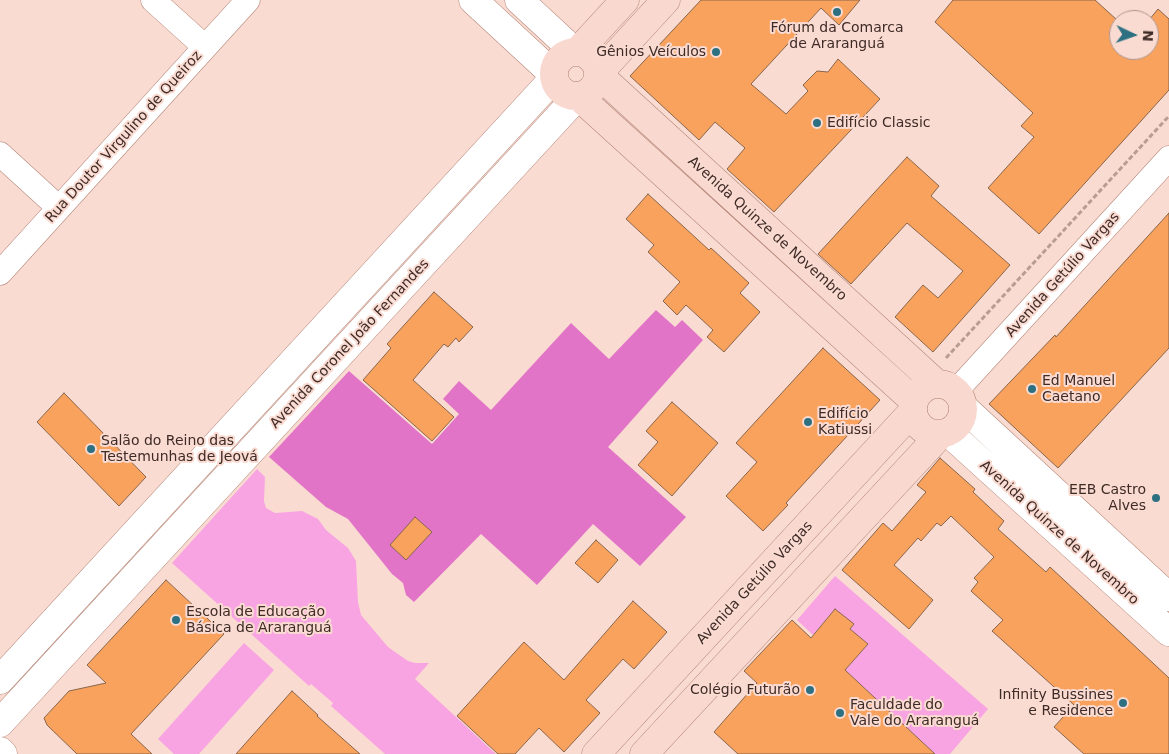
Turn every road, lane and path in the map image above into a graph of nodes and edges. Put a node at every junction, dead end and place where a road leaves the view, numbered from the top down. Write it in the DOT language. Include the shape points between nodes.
graph roads {
  1 [pos="153,0"];
  2 [pos="248,0"];
  3 [pos="473,0"];
  4 [pos="519,0"];
  5 [pos="625,0"];
  6 [pos="666,0"];
  7 [pos="205,47"];
  8 [pos="576,51"];
  9 [pos="598,74"];
  10 [pos="553,76"];
  11 [pos="578,96"];
  12 [pos="1169,116"];
  13 [pos="0,154"];
  14 [pos="1169,158"];
  15 [pos="59,208"];
  16 [pos="0,273"];
  17 [pos="946,358"];
  18 [pos="952,394"];
  19 [pos="913,406"];
  20 [pos="945,434"];
  21 [pos="1169,597"];
  22 [pos="1169,632"];
  23 [pos="0,680"];
  24 [pos="0,723"];
  25 [pos="0,751"];
  26 [pos="3,754"];
  27 [pos="596,754"];
  28 [pos="644,754"];
  1 -- 7 [label="street"];
  2 -- 7 [label="street, Rua Doutor Virgulino de Queiroz"];
  3 -- 10 [label="street"];
  4 -- 8 [label="street"];
  5 -- 8 [label="main road"];
  6 -- 9 [label="main road"];
  7 -- 15 [label="street, Rua Doutor Virgulino de Queiroz"];
  8 -- 9 [label="main road" via="590,56"];
  8 -- 10 [label="main road" via="557,61"];
  9 -- 11 [label="main road" via="590,91"];
  9 -- 18 [label="main road, Avenida Quinze de Novembro"];
  10 -- 11 [label="main road" via="565,94"];
  10 -- 23 [label="street"];
  11 -- 19 [label="main road, Avenida Quinze de Novembro"];
  11 -- 24 [label="street, Avenida Coronel João Fernandes"];
  12 -- 17 [label="path"];
  13 -- 15 [label="street"];
  14 -- 18 [label="street, Avenida Getúlio Vargas"];
  15 -- 16 [label="street, Rua Doutor Virgulino de Queiroz"];
  18 -- 19 [label="main road" via="923,389"];
  18 -- 20 [label="main road" via="960,423"];
  18 -- 21 [label="street, Avenida Quinze de Novembro"];
  19 -- 20 [label="main road" via="914,419 925,431"];
  19 -- 27 [label="main road, Avenida Getúlio Vargas"];
  20 -- 22 [label="street, Avenida Quinze de Novembro"];
  20 -- 28 [label="main road"];
  25 -- 26 [label="street"];
}
